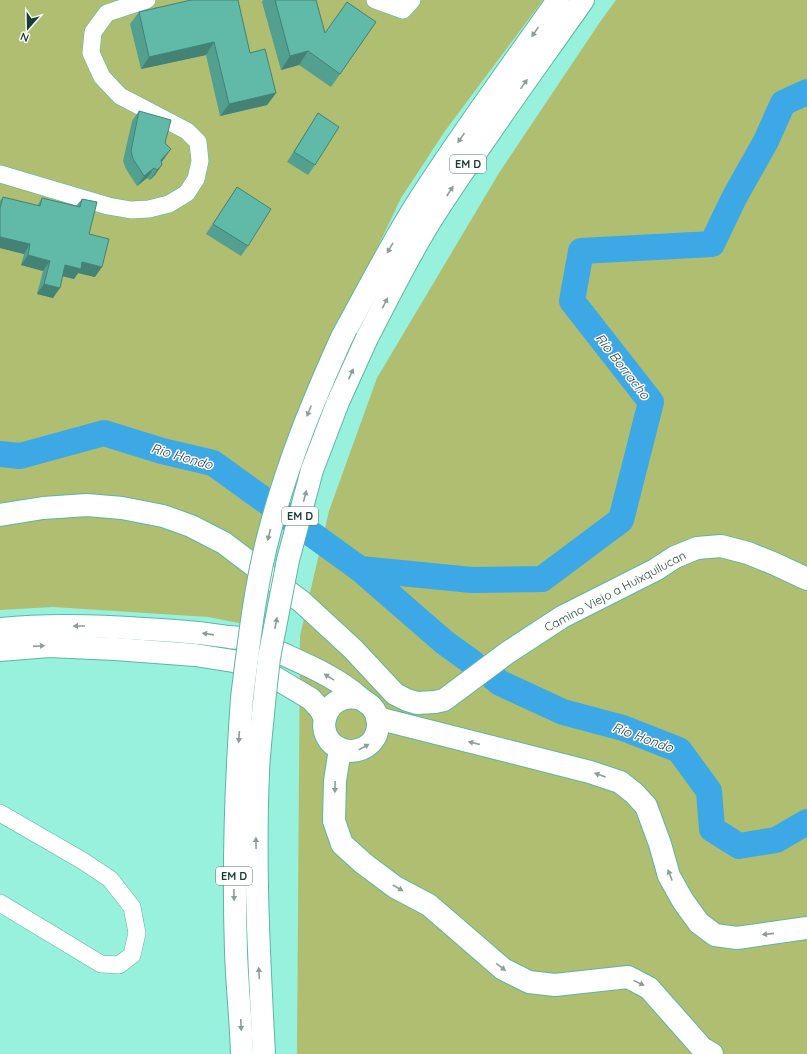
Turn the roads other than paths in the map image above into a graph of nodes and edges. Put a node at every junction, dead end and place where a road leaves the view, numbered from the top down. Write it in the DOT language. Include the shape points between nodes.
graph roads {
  1 [pos="147,0"];
  2 [pos="375,0"];
  3 [pos="412,0"];
  4 [pos="558,0"];
  5 [pos="583,0"];
  6 [pos="0,174"];
  7 [pos="0,515"];
  8 [pos="807,579"];
  9 [pos="0,629"];
  10 [pos="0,650"];
  11 [pos="361,699"];
  12 [pos="325,718"];
  13 [pos="377,718"];
  14 [pos="340,749"];
  15 [pos="0,813"];
  16 [pos="0,904"];
  17 [pos="807,928"];
  18 [pos="242,1054"];
  19 [pos="264,1054"];
  20 [pos="712,1054"];
  1 -- 6 [label="street" via="107,13 93,32 90,53 102,77 120,96 187,131 198,142 200,161 196,179 186,193 169,204 131,210 108,206"];
  2 -- 3 [label="street" via="403,10"];
  4 -- 18 [label="main road, EM D, one-way, bridge" via="418,202 342,337 301,433 270,530 262,563 242,698 234,891"];
  19 -- 5 [label="main road, EM D, one-way, bridge" via="258,954 258,771 269,658 288,560 312,470 338,402 404,266 474,155"];
  7 -- 8 [label="main road, Camino Viejo a Huixquilucan" via="43,508 87,505 122,508 163,516 191,526 224,543 302,602 395,694 417,703 444,700 507,653 562,617 697,548 721,546 748,553"];
  11 -- 9 [label="main road, one-way" via="319,671 252,640 196,632 126,627 39,626"];
  10 -- 12 [label="main road, one-way" via="49,646 107,648 195,655 233,661 259,668 311,699"];
  11 -- 12 [label="main road" via="341,699 329,709"];
  11 -- 13 [label="main road" via="372,707"];
  12 -- 14 [label="main road" via="327,736"];
  14 -- 13 [label="main road, one-way" via="359,750 371,743 377,731"];
  17 -- 13 [label="main road, one-way" via="737,938 715,934 699,922 669,876 646,806 620,782 590,772"];
  14 -- 20 [label="main road, one-way" via="335,781 334,821 342,844 363,863 395,887 429,905 503,969 529,982 555,985 628,977 649,988 702,1048"];
  15 -- 16 [label="street" via="110,879 132,907 137,933 132,955 119,965 101,964"];
}
